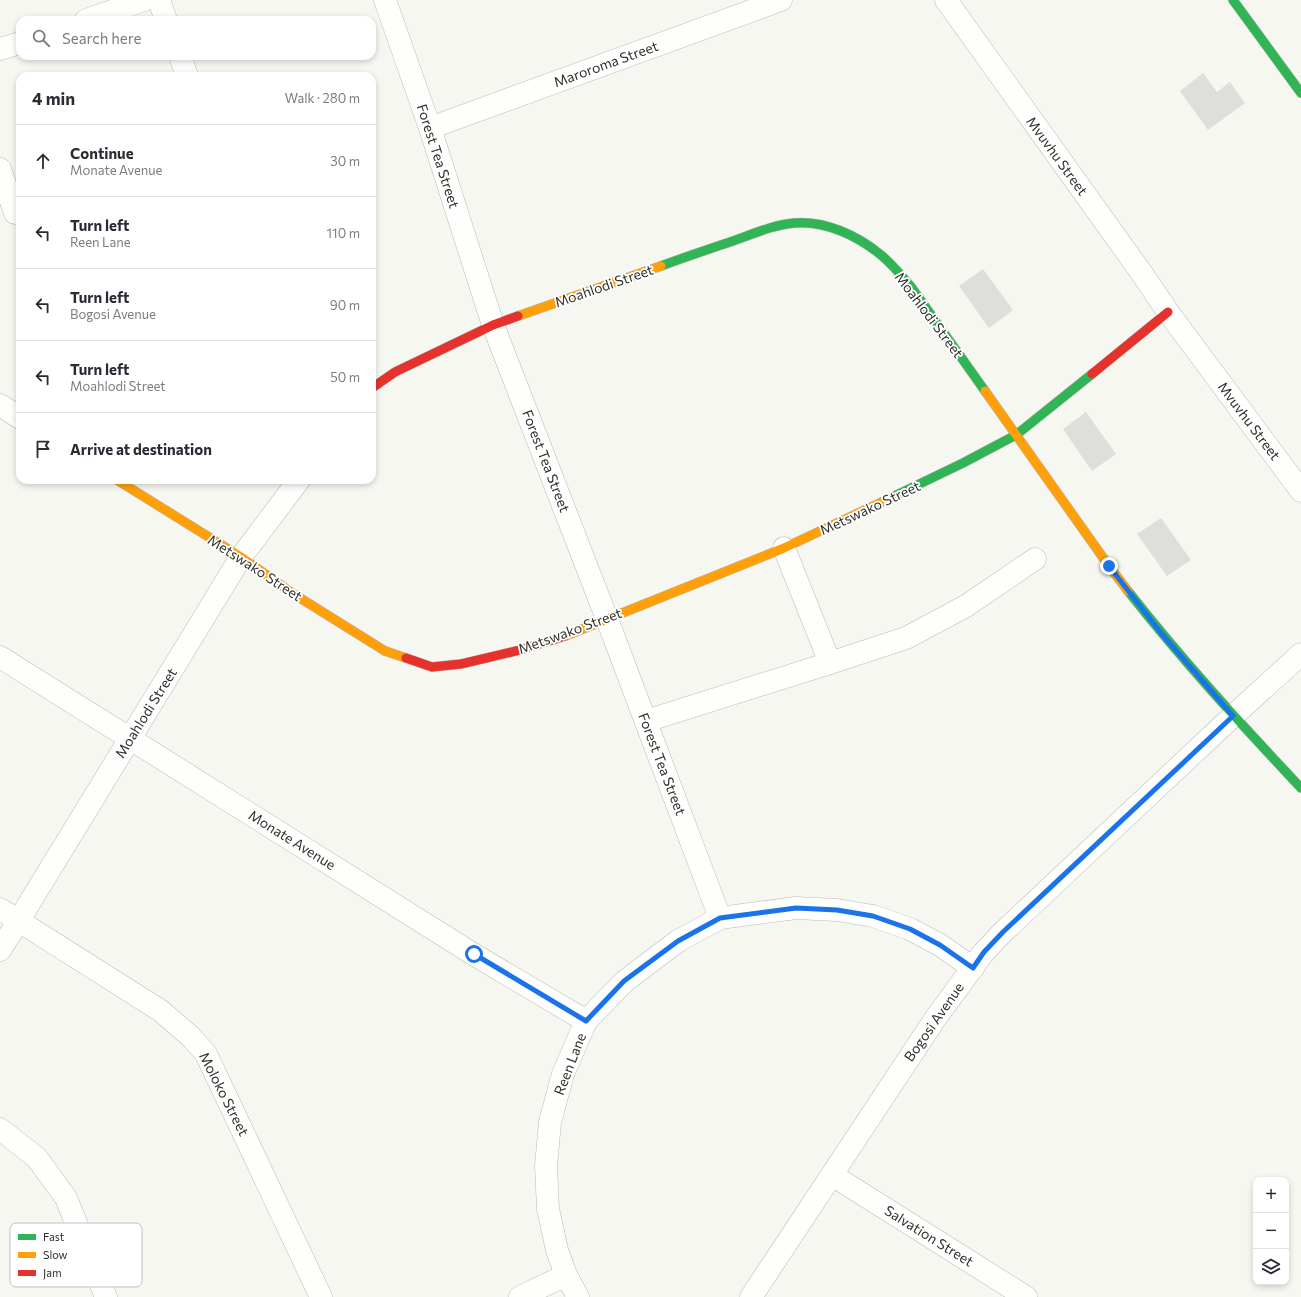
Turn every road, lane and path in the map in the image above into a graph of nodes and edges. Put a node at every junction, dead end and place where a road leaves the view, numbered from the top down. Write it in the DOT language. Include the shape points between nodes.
graph roads {
  1 [pos="144,0"];
  2 [pos="159,0"];
  3 [pos="385,0"];
  4 [pos="781,0"];
  5 [pos="946,0"];
  6 [pos="1233,0"];
  7 [pos="98,16"];
  8 [pos="165,16"];
  9 [pos="16,43"];
  10 [pos="0,49"];
  11 [pos="181,60"];
  12 [pos="186,72"];
  13 [pos="1301,93"];
  14 [pos="430,128"];
  15 [pos="0,169"];
  16 [pos="15,214"];
  17 [pos="1168,312"];
  18 [pos="493,325"];
  19 [pos="376,385"];
  20 [pos="0,406"];
  21 [pos="16,416"];
  22 [pos="1016,435"];
  23 [pos="123,484"];
  24 [pos="296,484"];
  25 [pos="1301,491"];
  26 [pos="784,548"];
  27 [pos="241,557"];
  28 [pos="1035,559"];
  29 [pos="607,619"];
  30 [pos="1301,654"];
  31 [pos="0,657"];
  32 [pos="830,663"];
  33 [pos="1233,716"];
  34 [pos="646,722"];
  35 [pos="130,739"];
  36 [pos="1301,788"];
  37 [pos="0,908"];
  38 [pos="720,918"];
  39 [pos="19,920"];
  40 [pos="0,950"];
  41 [pos="973,968"];
  42 [pos="586,1021"];
  43 [pos="0,1129"];
  44 [pos="832,1174"];
  45 [pos="76,1223"];
  46 [pos="566,1275"];
  47 [pos="102,1287"];
  48 [pos="106,1297"];
  49 [pos="321,1297"];
  50 [pos="520,1297"];
  51 [pos="578,1297"];
  52 [pos="752,1297"];
  53 [pos="1026,1297"];
  1 -- 7 [label="street"];
  2 -- 8 [label="street"];
  3 -- 14 [label="street, Forest Tea Street"];
  4 -- 14 [label="street, Maroroma Street"];
  5 -- 17 [label="street, Mvuvhu Street"];
  6 -- 13 [label="street"];
  9 -- 10 [label="street"];
  11 -- 12 [label="street"];
  14 -- 18 [label="street, Forest Tea Street"];
  15 -- 16 [label="street"];
  17 -- 22 [label="street"];
  17 -- 25 [label="street, Mvuvhu Street"];
  18 -- 19 [label="street, Moahlodi Street" via="395,372"];
  18 -- 22 [label="street, Moahlodi Street" via="766,229 795,223 822,225 868,245 889,262 912,288"];
  18 -- 29 [label="street, Forest Tea Street"];
  20 -- 21 [label="street"];
  22 -- 26 [label="street, Metswako Street"];
  22 -- 33 [label="street, Moahlodi Street" via="1109,566 1161,633"];
  23 -- 27 [label="street, Metswako Street"];
  24 -- 27 [label="street, Moahlodi Street"];
  26 -- 29 [label="street, Metswako Street"];
  26 -- 32 [label="street"];
  27 -- 29 [label="street, Metswako Street" via="292,593 385,651 432,667 461,664 520,650 560,638"];
  27 -- 35 [label="street, Moahlodi Street"];
  28 -- 32 [label="street" via="966,606 906,638"];
  29 -- 34 [label="street, Forest Tea Street"];
  30 -- 33 [label="street, Bogosi Avenue"];
  31 -- 35 [label="street, Monate Avenue"];
  32 -- 34 [label="street"];
  33 -- 36 [label="street, Moahlodi Street"];
  33 -- 41 [label="street, Bogosi Avenue" via="1003,932"];
  34 -- 38 [label="street, Forest Tea Street"];
  35 -- 39 [label="street, Moahlodi Street"];
  35 -- 42 [label="street, Monate Avenue"];
  37 -- 39 [label="street, Moloko Street"];
  38 -- 41 [label="street, Reen Lane" via="796,908 837,910 873,916 910,929 940,945"];
  38 -- 42 [label="street, Reen Lane" via="678,941 624,981"];
  39 -- 40 [label="street, Moahlodi Street"];
  39 -- 49 [label="street, Moloko Street" via="162,1011 191,1036 206,1054"];
  41 -- 44 [label="street, Bogosi Avenue" via="935,1019"];
  42 -- 46 [label="street, Reen Lane" via="563,1074 550,1122 546,1166 548,1209 557,1250"];
  43 -- 45 [label="street" via="37,1158 66,1198"];
  44 -- 52 [label="street, Bogosi Avenue"];
  44 -- 53 [label="street, Salvation Street"];
  46 -- 50 [label="street"];
  46 -- 51 [label="street, Reen Lane"];
  47 -- 48 [label="street"];
}
